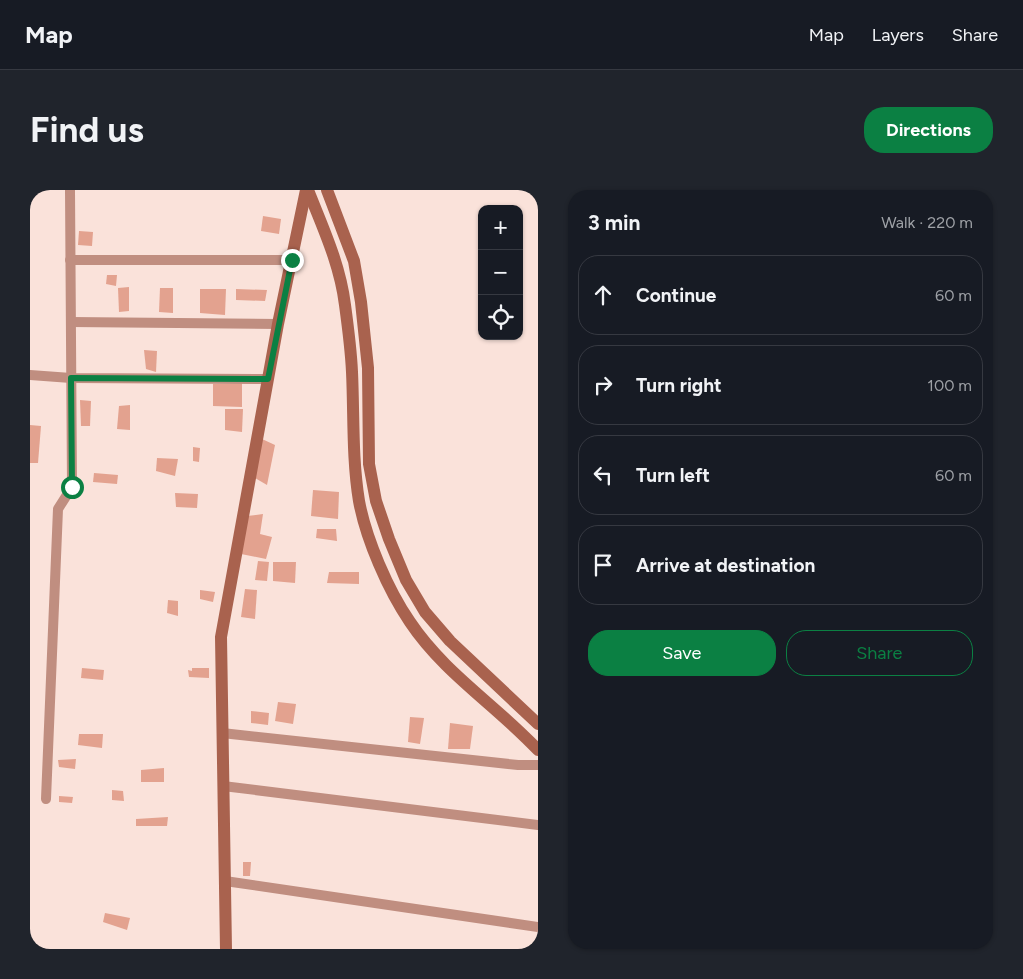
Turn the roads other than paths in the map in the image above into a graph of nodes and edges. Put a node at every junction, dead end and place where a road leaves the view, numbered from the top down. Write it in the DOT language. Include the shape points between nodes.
graph roads {
  1 [pos="70,190"];
  2 [pos="307,190"];
  3 [pos="327,190"];
  4 [pos="70,260"];
  5 [pos="292,260"];
  6 [pos="71,322"];
  7 [pos="278,324"];
  8 [pos="30,375"];
  9 [pos="71,378"];
  10 [pos="268,379"];
  11 [pos="538,724"];
  12 [pos="222,733"];
  13 [pos="538,750"];
  14 [pos="538,765"];
  15 [pos="223,786"];
  16 [pos="46,800"];
  17 [pos="538,825"];
  18 [pos="225,881"];
  19 [pos="538,927"];
  20 [pos="226,949"];
  1 -- 4 [label="street"];
  2 -- 5 [label="street"];
  2 -- 13 [label="street" via="337,264 352,370 355,466 360,502 388,584 410,622 438,657"];
  3 -- 11 [label="street" via="354,261 361,302 368,368 370,464 376,501 406,580 425,612 450,641"];
  4 -- 5 [label="street"];
  4 -- 6 [label="street"];
  5 -- 7 [label="street"];
  6 -- 7 [label="street"];
  6 -- 9 [label="street"];
  7 -- 10 [label="street"];
  8 -- 9 [label="street"];
  9 -- 10 [label="street"];
  9 -- 16 [label="street" via="72,487 58,509"];
  10 -- 12 [label="street" via="221,637"];
  12 -- 14 [label="street" via="518,766"];
  12 -- 15 [label="street"];
  15 -- 17 [label="street"];
  15 -- 18 [label="street"];
  18 -- 19 [label="street"];
  18 -- 20 [label="street"];
}
